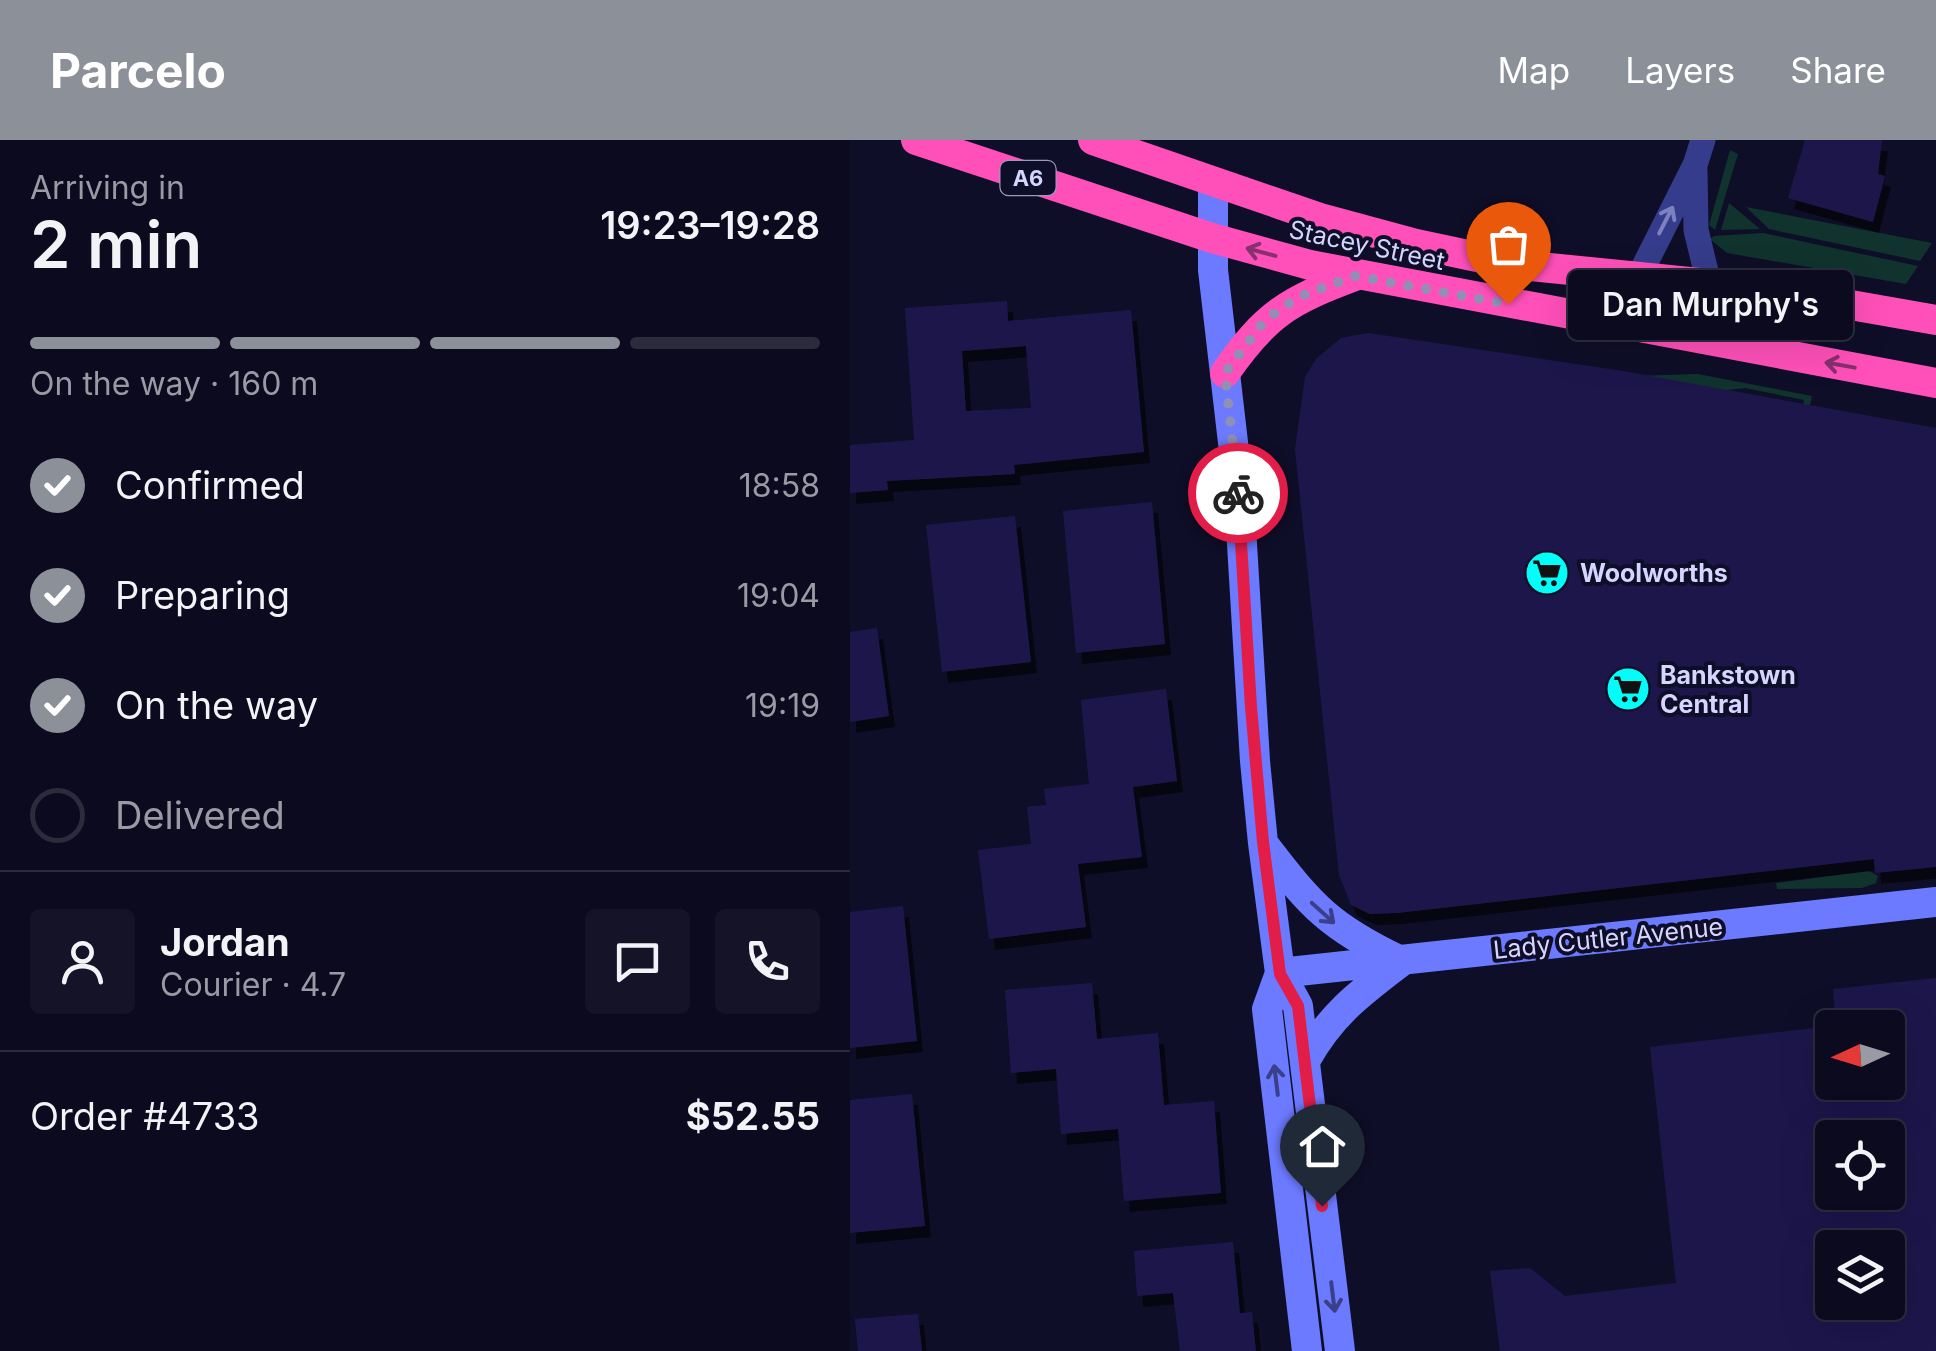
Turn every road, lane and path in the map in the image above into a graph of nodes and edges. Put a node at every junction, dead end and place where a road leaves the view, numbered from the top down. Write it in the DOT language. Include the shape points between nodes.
graph roads {
  1 [pos="916,140"];
  2 [pos="1093,140"];
  3 [pos="1699,152"];
  4 [pos="1213,183"];
  5 [pos="1212,238"];
  6 [pos="1355,276"];
  7 [pos="1639,276"];
  8 [pos="1710,284"];
  9 [pos="1936,320"];
  10 [pos="1225,373"];
  11 [pos="1936,383"];
  12 [pos="1263,842"];
  13 [pos="1936,902"];
  14 [pos="1402,961"];
  15 [pos="1280,974"];
  16 [pos="1306,1062"];
  17 [pos="1307,1351"];
  18 [pos="1340,1351"];
  1 -- 5 [label="highway, Stacey Street / A6"];
  2 -- 4 [label="highway, Stacey Street"];
  7 -- 3 [label="street, one-way"];
  3 -- 8 [label="street" via="1696,230"];
  4 -- 5 [label="main road"];
  4 -- 7 [label="highway, Stacey Street" via="1416,244 1510,264"];
  6 -- 5 [label="highway, Stacey Street / A6, one-way"];
  5 -- 10 [label="main road"];
  6 -- 10 [label="highway" via="1281,308"];
  11 -- 6 [label="highway, Stacey Street / A6, one-way"];
  7 -- 8 [label="highway, Stacey Street"];
  8 -- 9 [label="highway, Stacey Street"];
  10 -- 12 [label="main road"];
  12 -- 14 [label="main road, one-way" via="1327,919"];
  12 -- 15 [label="main road"];
  13 -- 14 [label="main road, Lady Cutler Avenue"];
  14 -- 15 [label="main road, Lady Cutler Avenue"];
  14 -- 16 [label="main road" via="1339,1011"];
  15 -- 16 [label="main road" via="1298,1006"];
  17 -- 15 [label="main road, one-way" via="1267,1009"];
  16 -- 18 [label="main road, one-way"];
}
